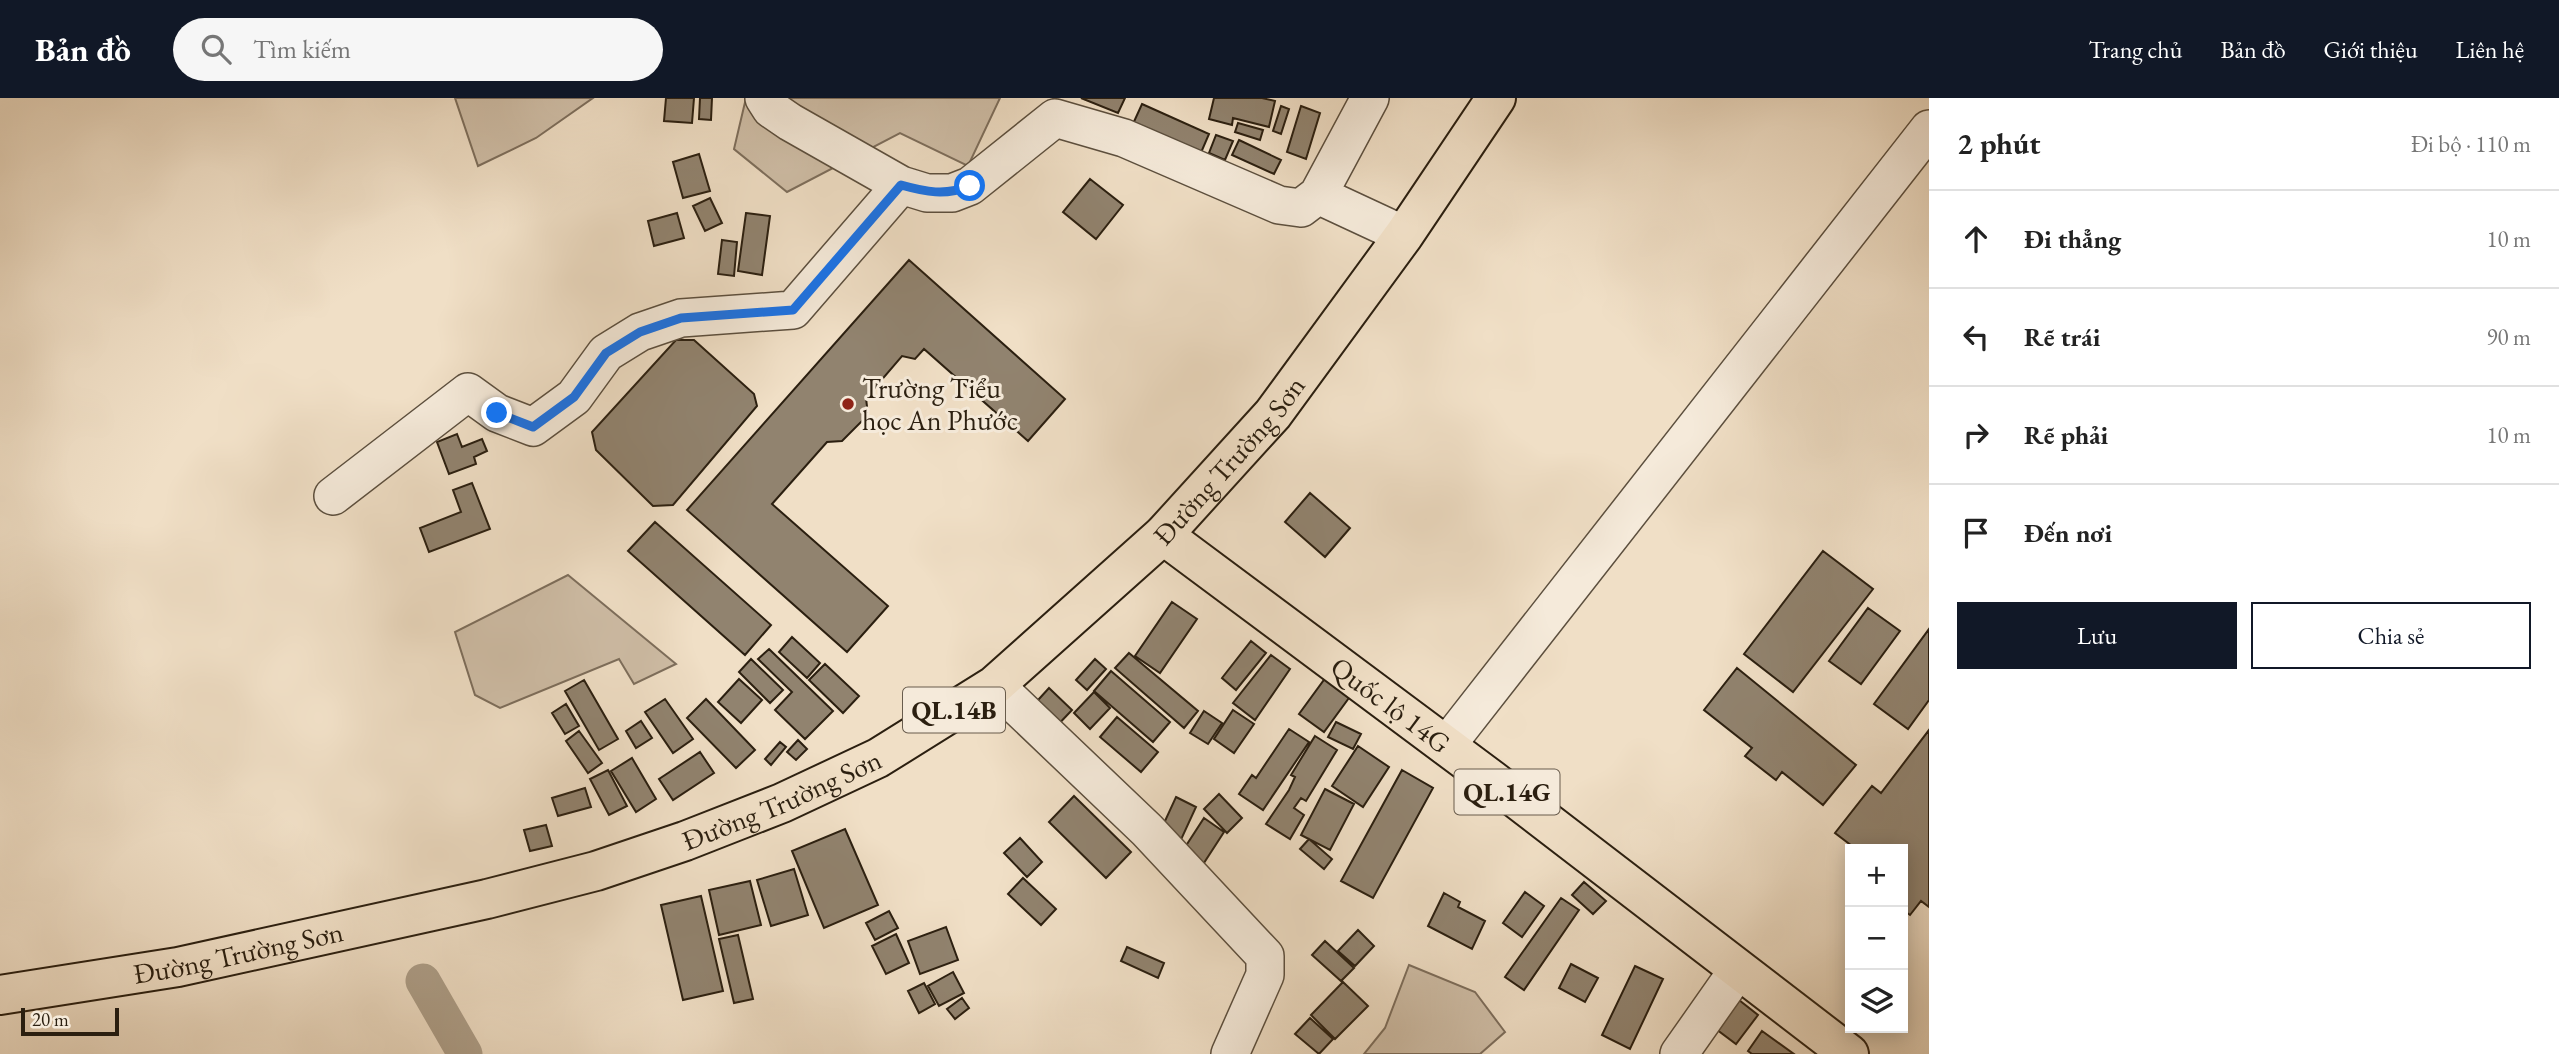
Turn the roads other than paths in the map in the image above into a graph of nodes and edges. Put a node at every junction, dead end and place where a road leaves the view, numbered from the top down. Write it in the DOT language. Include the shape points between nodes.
graph roads {
  1 [pos="764,98"];
  2 [pos="1370,98"];
  3 [pos="1496,98"];
  4 [pos="1929,129"];
  5 [pos="901,185"];
  6 [pos="1318,195"];
  7 [pos="1404,235"];
  8 [pos="333,496"];
  9 [pos="1163,535"];
  10 [pos="995,685"];
  11 [pos="1446,746"];
  12 [pos="1738,970"];
  13 [pos="0,995"];
  14 [pos="1230,1054"];
  15 [pos="1679,1054"];
  16 [pos="1849,1054"];
  1 -- 5 [label="street" via="790,122"];
  2 -- 6 [label="street"];
  3 -- 7 [label="main road, Đường Trường Sơn / QL.14B"];
  4 -- 11 [label="street"];
  5 -- 6 [label="street" via="927,193 952,193 970,186 1055,118 1124,138 1279,205 1301,208"];
  5 -- 8 [label="street" via="793,310 681,318 640,332 606,353 574,397 533,427 497,413 468,392"];
  6 -- 7 [label="street"];
  7 -- 9 [label="main road, Đường Trường Sơn / QL.14B" via="1273,414"];
  9 -- 10 [label="main road, Đường Trường Sơn / QL.14B"];
  9 -- 11 [label="main road, Quốc lộ 14G / QL.14G"];
  10 -- 13 [label="main road, Đường Trường Sơn / QL.14B" via="878,758 782,803 596,871 178,967"];
  10 -- 14 [label="street" via="1147,830 1265,956 1265,975"];
  11 -- 12 [label="main road, Quốc lộ 14G / QL.14G"];
  12 -- 15 [label="street"];
  12 -- 16 [label="main road, Quốc lộ 14G / QL.14G"];
}
